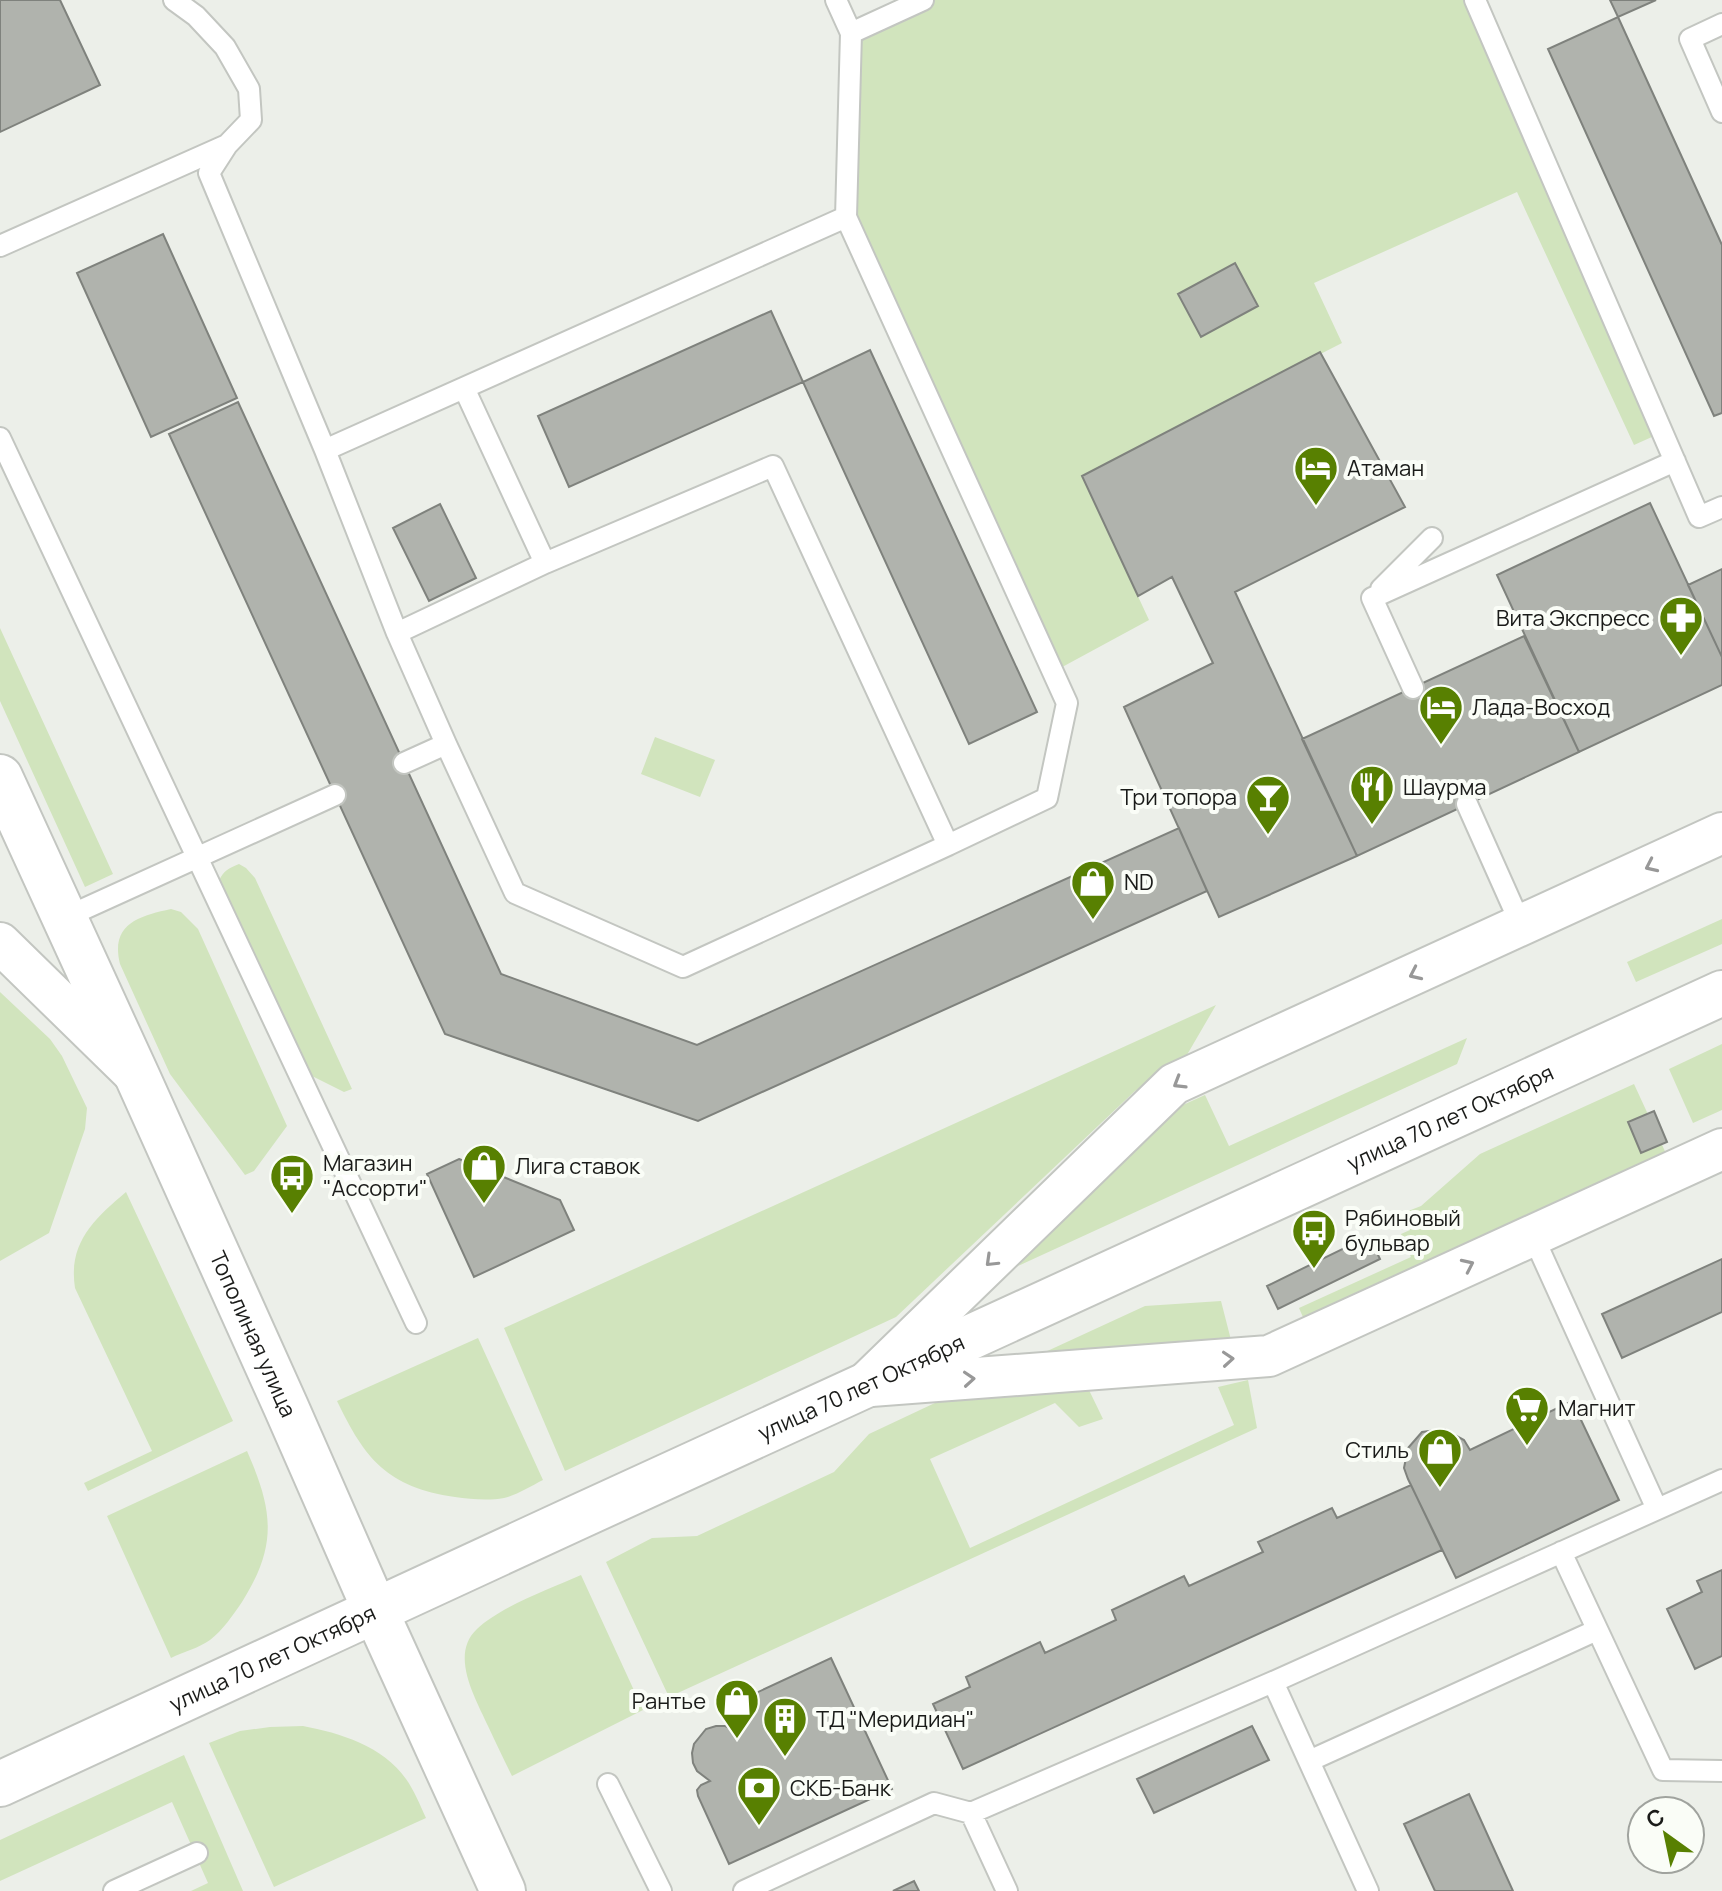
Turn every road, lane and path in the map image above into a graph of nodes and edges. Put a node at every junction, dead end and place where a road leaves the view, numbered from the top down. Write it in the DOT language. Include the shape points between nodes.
graph roads {
  1 [pos="174,0"];
  2 [pos="836,0"];
  3 [pos="923,0"];
  4 [pos="1475,0"];
  5 [pos="1722,24"];
  6 [pos="851,33"];
  7 [pos="1722,112"];
  8 [pos="227,145"];
  9 [pos="846,217"];
  10 [pos="0,246"];
  11 [pos="464,388"];
  12 [pos="0,438"];
  13 [pos="325,450"];
  14 [pos="1675,461"];
  15 [pos="1722,507"];
  16 [pos="1432,538"];
  17 [pos="545,563"];
  18 [pos="1372,598"];
  19 [pos="397,633"];
  20 [pos="1413,688"];
  21 [pos="446,744"];
  22 [pos="404,763"];
  23 [pos="0,777"];
  24 [pos="335,795"];
  25 [pos="1467,804"];
  26 [pos="1722,833"];
  27 [pos="948,845"];
  28 [pos="198,858"];
  29 [pos="64,918"];
  30 [pos="1521,925"];
  31 [pos="0,943"];
  32 [pos="1722,993"];
  33 [pos="138,1078"];
  34 [pos="1722,1149"];
  35 [pos="1533,1236"];
  36 [pos="416,1323"];
  37 [pos="862,1387"];
  38 [pos="1722,1480"];
  39 [pos="1657,1509"];
  40 [pos="1561,1552"];
  41 [pos="375,1610"];
  42 [pos="1597,1630"];
  43 [pos="1273,1682"];
  44 [pos="1309,1761"];
  45 [pos="1722,1771"];
  46 [pos="0,1784"];
  47 [pos="608,1784"];
  48 [pos="971,1813"];
  49 [pos="197,1853"];
  50 [pos="114,1891"];
  51 [pos="503,1891"];
  52 [pos="661,1891"];
  53 [pos="744,1891"];
  54 [pos="1007,1891"];
  55 [pos="1368,1891"];
  1 -- 8 [label="lane" via="225,47 249,89 251,120"];
  2 -- 6 [label="lane"];
  3 -- 6 [label="lane"];
  4 -- 14 [label="lane"];
  5 -- 7 [label="lane" via="1690,39"];
  6 -- 9 [label="lane"];
  8 -- 10 [label="lane"];
  8 -- 13 [label="lane" via="209,173"];
  9 -- 11 [label="lane"];
  9 -- 27 [label="lane" via="1067,703 1047,798"];
  11 -- 13 [label="lane"];
  11 -- 17 [label="lane"];
  12 -- 28 [label="lane"];
  13 -- 19 [label="lane"];
  14 -- 15 [label="lane" via="1699,517"];
  14 -- 18 [label="lane"];
  16 -- 18 [label="lane"];
  17 -- 19 [label="lane"];
  17 -- 27 [label="lane" via="773,466"];
  18 -- 20 [label="lane"];
  19 -- 21 [label="lane"];
  21 -- 22 [label="lane"];
  21 -- 27 [label="lane" via="515,893 683,967"];
  23 -- 29 [label="main road, Тополиная улица"];
  24 -- 28 [label="lane"];
  25 -- 30 [label="lane"];
  26 -- 30 [label="street, one-way"];
  28 -- 29 [label="lane"];
  28 -- 36 [label="lane"];
  29 -- 33 [label="main road, Тополиная улица"];
  30 -- 37 [label="street, one-way" via="1174,1084"];
  31 -- 33 [label="street"];
  32 -- 37 [label="main road, улица 70 лет Октября"];
  33 -- 41 [label="main road, Тополиная улица"];
  34 -- 35 [label="street"];
  37 -- 35 [label="street, one-way" via="1269,1356"];
  35 -- 39 [label="lane"];
  37 -- 41 [label="main road, улица 70 лет Октября"];
  38 -- 39 [label="lane"];
  39 -- 40 [label="lane"];
  40 -- 42 [label="lane"];
  40 -- 43 [label="lane"];
  41 -- 46 [label="main road, улица 70 лет Октября"];
  41 -- 51 [label="main road, Тополиная улица"];
  42 -- 44 [label="lane"];
  42 -- 45 [label="lane" via="1663,1770"];
  43 -- 44 [label="lane"];
  43 -- 48 [label="lane"];
  44 -- 55 [label="lane"];
  47 -- 52 [label="lane"];
  48 -- 53 [label="lane" via="934,1803"];
  48 -- 54 [label="lane"];
  49 -- 50 [label="lane"];
}
